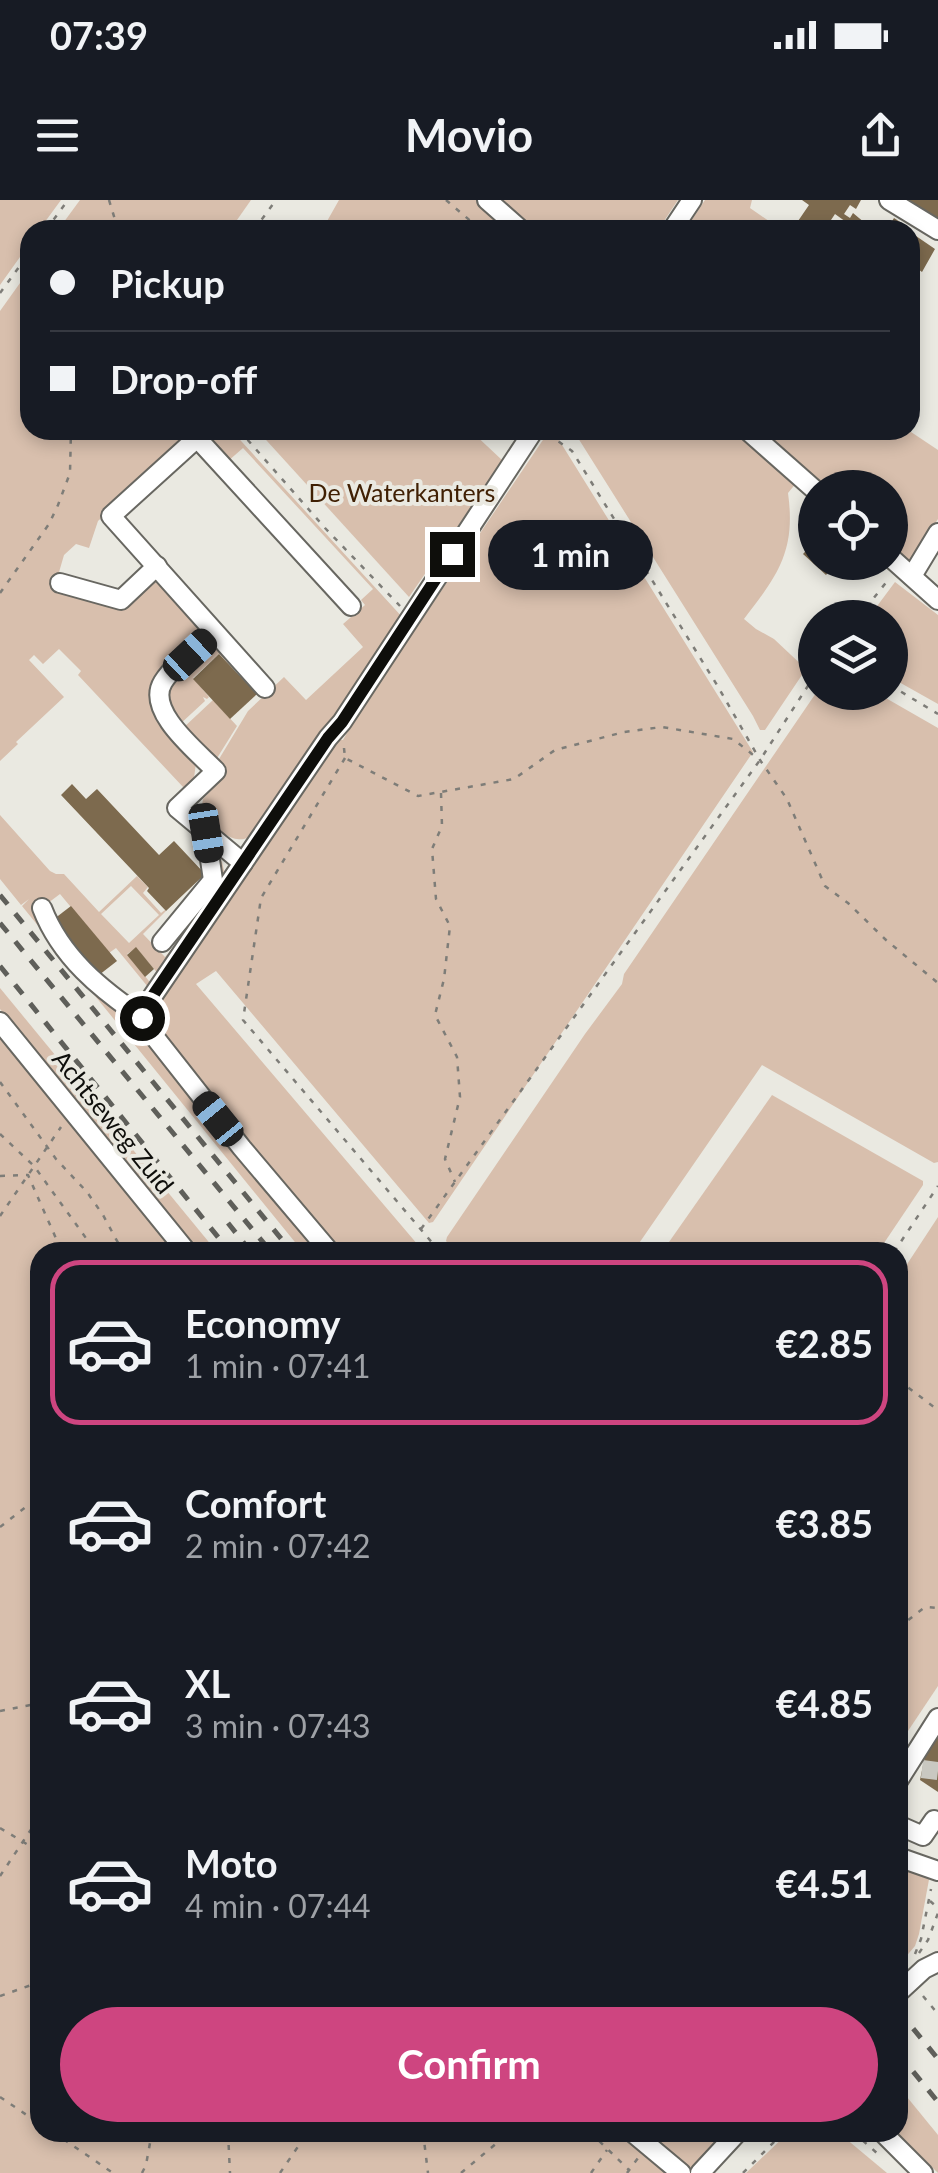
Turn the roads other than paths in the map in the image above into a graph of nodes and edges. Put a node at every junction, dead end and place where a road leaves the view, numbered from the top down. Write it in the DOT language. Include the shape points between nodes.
graph roads {
  1 [pos="487,200"];
  2 [pos="889,200"];
  3 [pos="510,220"];
  4 [pos="938,230"];
  5 [pos="195,440"];
  6 [pos="199,440"];
  7 [pos="527,440"];
  8 [pos="759,440"];
  9 [pos="798,475"];
  10 [pos="938,533"];
  11 [pos="156,566"];
  12 [pos="908,574"];
  13 [pos="912,576"];
  14 [pos="60,583"];
  15 [pos="938,600"];
  16 [pos="351,606"];
  17 [pos="214,633"];
  18 [pos="265,688"];
  19 [pos="206,833"];
  20 [pos="243,863"];
  21 [pos="42,908"];
  22 [pos="162,942"];
  23 [pos="142,1018"];
  24 [pos="0,1022"];
  25 [pos="180,1242"];
  26 [pos="322,1242"];
  27 [pos="938,1718"];
  28 [pos="909,1773"];
  29 [pos="934,1820"];
  30 [pos="908,1829"];
  31 [pos="908,1860"];
  32 [pos="936,1870"];
  33 [pos="938,1944"];
  34 [pos="924,1965"];
  35 [pos="644,2142"];
  36 [pos="728,2142"];
  37 [pos="883,2142"];
  38 [pos="681,2173"];
  39 [pos="700,2173"];
  40 [pos="924,2173"];
  1 -- 3 [label="street"];
  2 -- 4 [label="street"];
  5 -- 11 [label="street" via="111,516"];
  6 -- 16 [label="street"];
  7 -- 20 [label="street"];
  8 -- 9 [label="street"];
  10 -- 13 [label="street"];
  11 -- 14 [label="street" via="121,600"];
  11 -- 17 [label="street"];
  12 -- 13 [label="street"];
  13 -- 15 [label="street"];
  17 -- 18 [label="street"];
  17 -- 19 [label="street" via="158,693 164,716 216,772 176,808"];
  19 -- 20 [label="street"];
  19 -- 22 [label="street" via="214,880"];
  20 -- 23 [label="street" via="156,980"];
  21 -- 23 [label="street" via="91,980"];
  23 -- 26 [label="street"];
  24 -- 25 [label="street, Achtseweg Zuid"];
  27 -- 28 [label="street"];
  29 -- 30 [label="street" via="923,1836"];
  31 -- 32 [label="street"];
  33 -- 34 [label="street"];
  35 -- 38 [label="street"];
  36 -- 39 [label="street"];
  37 -- 40 [label="street"];
}
